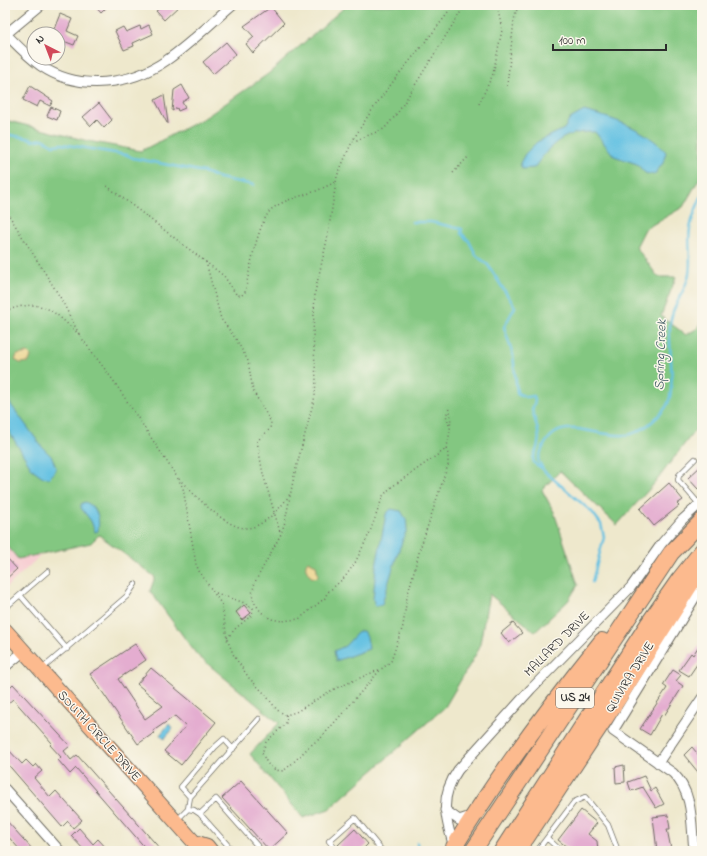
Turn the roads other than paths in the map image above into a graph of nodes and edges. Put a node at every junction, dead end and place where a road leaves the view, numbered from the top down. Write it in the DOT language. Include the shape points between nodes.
graph roads {
  1 [pos="41,5"];
  2 [pos="232,5"];
  3 [pos="6,33"];
  4 [pos="696,459"];
  5 [pos="701,503"];
  6 [pos="702,521"];
  7 [pos="702,552"];
  8 [pos="702,566"];
  9 [pos="48,571"];
  10 [pos="135,584"];
  11 [pos="702,586"];
  12 [pos="647,591"];
  13 [pos="20,595"];
  14 [pos="5,608"];
  15 [pos="5,630"];
  16 [pos="67,649"];
  17 [pos="24,651"];
  18 [pos="5,667"];
  19 [pos="41,670"];
  20 [pos="702,698"];
  21 [pos="259,719"];
  22 [pos="233,750"];
  23 [pos="658,762"];
  24 [pos="5,790"];
  25 [pos="190,797"];
  26 [pos="188,810"];
  27 [pos="445,810"];
  28 [pos="200,814"];
  29 [pos="474,814"];
  30 [pos="175,822"];
  31 [pos="548,839"];
  32 [pos="195,846"];
  33 [pos="455,850"];
  34 [pos="60,851"];
  35 [pos="211,851"];
  36 [pos="233,851"];
  37 [pos="262,851"];
  38 [pos="337,851"];
  39 [pos="382,851"];
  40 [pos="473,851"];
  41 [pos="502,851"];
  42 [pos="514,851"];
  43 [pos="538,851"];
  44 [pos="561,851"];
  45 [pos="618,851"];
  46 [pos="694,851"];
  1 -- 3 [label="street"];
  2 -- 3 [label="street" via="167,60 142,75 113,82 80,81 53,72 32,59"];
  4 -- 5 [label="lane" via="678,475 678,480"];
  5 -- 27 [label="street, MALLARD DRIVE" via="662,543 631,587 531,689 458,770 449,785"];
  6 -- 12 [label="highway, US 24" via="671,553"];
  7 -- 41 [label="highway, US 24" via="679,580 650,623"];
  8 -- 42 [label="highway" via="526,838"];
  9 -- 13 [label="lane"];
  10 -- 16 [label="lane" via="127,596"];
  11 -- 23 [label="street, QUIVIRA DRIVE" via="613,731"];
  12 -- 29 [label="highway" via="611,630 550,706"];
  12 -- 40 [label="highway, US 24"];
  13 -- 14 [label="lane"];
  13 -- 16 [label="lane"];
  15 -- 17 [label="main road, SOUTH CIRCLE DRIVE"];
  16 -- 19 [label="lane"];
  17 -- 18 [label="street"];
  17 -- 19 [label="main road, SOUTH CIRCLE DRIVE"];
  19 -- 30 [label="main road, SOUTH CIRCLE DRIVE"];
  20 -- 23 [label="street"];
  21 -- 22 [label="lane"];
  22 -- 25 [label="lane"];
  22 -- 25 [label="lane" via="224,739 215,747 182,787"];
  23 -- 46 [label="street, QUIVIRA DRIVE" via="673,772 686,789"];
  24 -- 34 [label="street"];
  25 -- 26 [label="lane"];
  26 -- 28 [label="lane"];
  26 -- 30 [label="lane"];
  27 -- 29 [label="street" via="459,820"];
  27 -- 33 [label="street, MALLARD DRIVE"];
  28 -- 36 [label="lane"];
  28 -- 37 [label="lane" via="216,799"];
  29 -- 33 [label="highway"];
  30 -- 32 [label="main road, SOUTH CIRCLE DRIVE"];
  31 -- 43 [label="lane"];
  31 -- 44 [label="lane"];
  31 -- 45 [label="lane" via="574,802 584,798 608,825"];
  32 -- 35 [label="main road, SOUTH CIRCLE DRIVE" via="206,846"];
  38 -- 39 [label="lane" via="329,841 355,818"];
}
